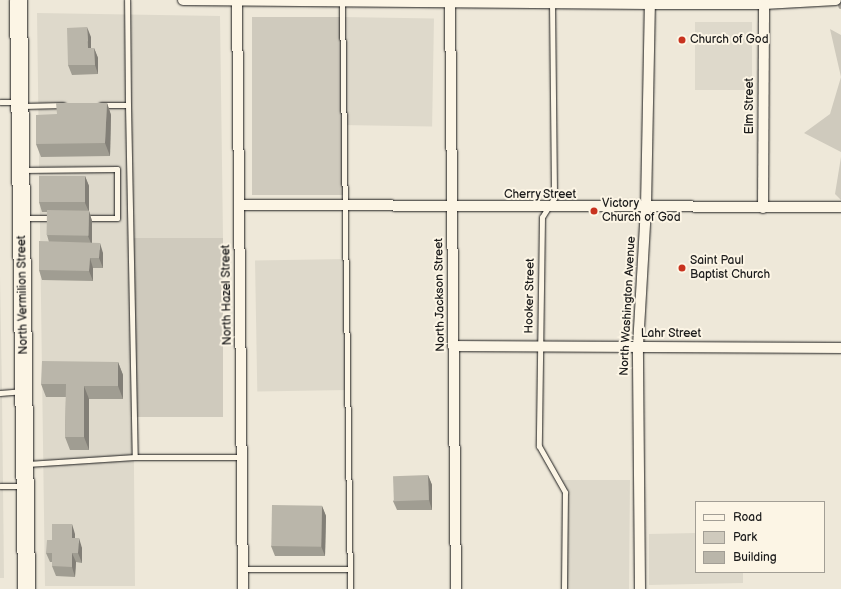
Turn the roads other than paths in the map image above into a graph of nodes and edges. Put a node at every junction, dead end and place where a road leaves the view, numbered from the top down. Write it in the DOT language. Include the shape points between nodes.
graph roads {
  1 [pos="18,0"];
  2 [pos="127,0"];
  3 [pos="183,0"];
  4 [pos="836,0"];
  5 [pos="237,1"];
  6 [pos="342,1"];
  7 [pos="450,1"];
  8 [pos="552,2"];
  9 [pos="650,2"];
  10 [pos="764,4"];
  11 [pos="0,102"];
  12 [pos="20,104"];
  13 [pos="68,105"];
  14 [pos="91,105"];
  15 [pos="128,105"];
  16 [pos="21,170"];
  17 [pos="238,205"];
  18 [pos="344,207"];
  19 [pos="646,207"];
  20 [pos="451,208"];
  21 [pos="548,208"];
  22 [pos="763,208"];
  23 [pos="841,208"];
  24 [pos="22,218"];
  25 [pos="63,218"];
  26 [pos="78,218"];
  27 [pos="453,346"];
  28 [pos="539,346"];
  29 [pos="638,346"];
  30 [pos="841,348"];
  31 [pos="24,391"];
  32 [pos="0,393"];
  33 [pos="135,457"];
  34 [pos="241,457"];
  35 [pos="26,464"];
  36 [pos="0,486"];
  37 [pos="25,486"];
  38 [pos="243,569"];
  39 [pos="349,569"];
  40 [pos="26,589"];
  41 [pos="243,589"];
  42 [pos="350,589"];
  43 [pos="456,589"];
  44 [pos="564,589"];
  45 [pos="640,589"];
  1 -- 12 [label="main road, North Vermilion Street"];
  2 -- 15 [label="lane"];
  3 -- 5 [label="street"];
  4 -- 10 [label="street"];
  5 -- 6 [label="street"];
  5 -- 17 [label="street, North Hazel Street"];
  6 -- 7 [label="street"];
  6 -- 18 [label="lane"];
  7 -- 8 [label="street"];
  7 -- 20 [label="street, North Jackson Street"];
  8 -- 9 [label="street"];
  8 -- 21 [label="lane, Hooker Street" via="554,198"];
  9 -- 10 [label="street"];
  9 -- 19 [label="street, North Washington Avenue"];
  10 -- 22 [label="street, Elm Street"];
  11 -- 12 [label="lane"];
  12 -- 13 [label="lane"];
  12 -- 16 [label="main road, North Vermilion Street"];
  14 -- 15 [label="lane"];
  15 -- 33 [label="lane"];
  16 -- 24 [label="main road, North Vermilion Street"];
  16 -- 26 [label="lane" via="117,169 117,218"];
  17 -- 18 [label="street, Cherry Street"];
  17 -- 34 [label="street, North Hazel Street"];
  18 -- 20 [label="street, Cherry Street"];
  18 -- 39 [label="lane"];
  19 -- 21 [label="street, Cherry Street"];
  19 -- 22 [label="street, Cherry Street"];
  19 -- 29 [label="street, North Washington Avenue"];
  20 -- 21 [label="street, Cherry Street"];
  20 -- 27 [label="street, North Jackson Street"];
  21 -- 28 [label="lane, Hooker Street" via="542,217"];
  22 -- 23 [label="street, Cherry Street"];
  24 -- 25 [label="lane"];
  24 -- 31 [label="main road, North Vermilion Street"];
  27 -- 28 [label="street, Lahr Street"];
  27 -- 43 [label="street, North Jackson Street"];
  28 -- 29 [label="street, Lahr Street"];
  28 -- 44 [label="lane, Hooker Street" via="539,446 565,492"];
  29 -- 30 [label="street, Lahr Street"];
  29 -- 45 [label="street, North Washington Avenue"];
  31 -- 32 [label="lane"];
  31 -- 35 [label="main road, North Vermilion Street"];
  33 -- 34 [label="lane"];
  33 -- 35 [label="lane"];
  34 -- 38 [label="street, North Hazel Street"];
  35 -- 37 [label="main road, North Vermilion Street"];
  36 -- 37 [label="lane"];
  37 -- 40 [label="main road, North Vermilion Street"];
  38 -- 39 [label="lane"];
  38 -- 41 [label="street, North Hazel Street"];
  39 -- 42 [label="lane"];
}
